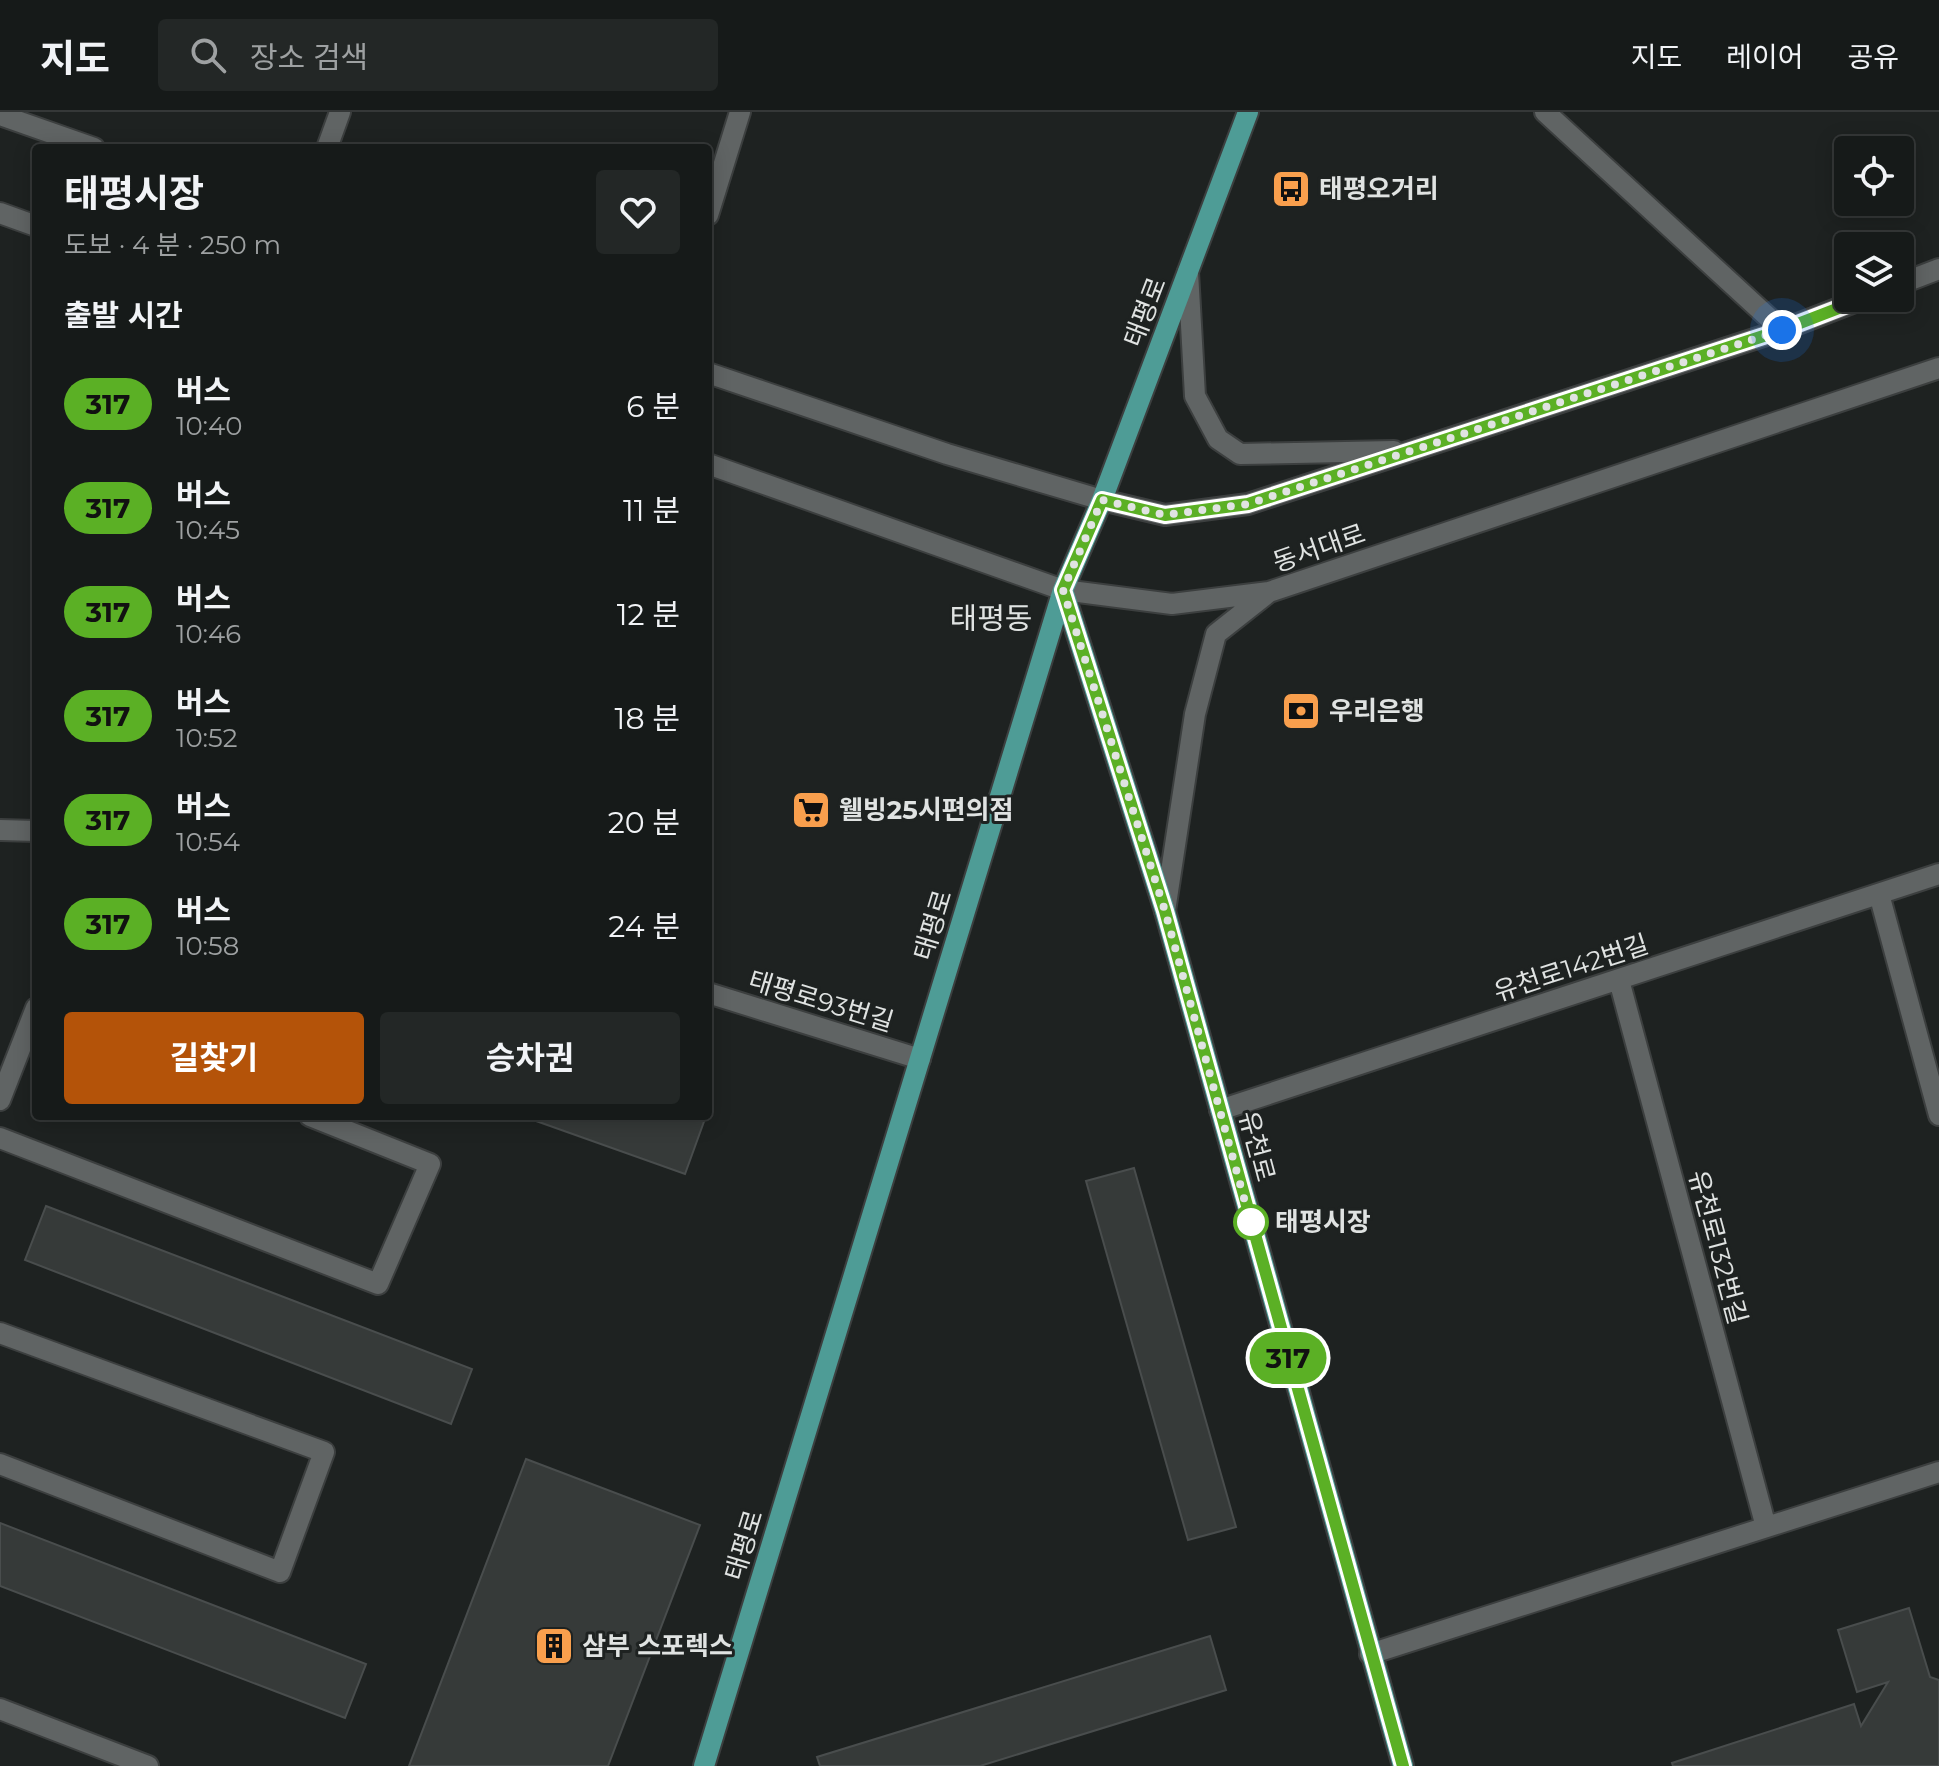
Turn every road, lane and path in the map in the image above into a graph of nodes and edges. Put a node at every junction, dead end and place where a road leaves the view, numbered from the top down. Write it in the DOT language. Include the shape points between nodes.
graph roads {
  1 [pos="340,112"];
  2 [pos="740,112"];
  3 [pos="1248,112"];
  4 [pos="1545,112"];
  5 [pos="0,115"];
  6 [pos="83,144"];
  7 [pos="328,144"];
  8 [pos="712,202"];
  9 [pos="0,213"];
  10 [pos="32,225"];
  11 [pos="1939,269"];
  12 [pos="1188,272"];
  13 [pos="1914,279"];
  14 [pos="1834,310"];
  15 [pos="1782,330"];
  16 [pos="1939,368"];
  17 [pos="712,374"];
  18 [pos="1418,450"];
  19 [pos="712,465"];
  20 [pos="1102,500"];
  21 [pos="1063,590"];
  22 [pos="1269,592"];
  23 [pos="0,830"];
  24 [pos="32,831"];
  25 [pos="1939,874"];
  26 [pos="1879,894"];
  27 [pos="1165,911"];
  28 [pos="1619,980"];
  29 [pos="712,994"];
  30 [pos="32,1015"];
  31 [pos="920,1059"];
  32 [pos="7,1061"];
  33 [pos="0,1100"];
  34 [pos="1220,1110"];
  35 [pos="1939,1115"];
  36 [pos="320,1120"];
  37 [pos="0,1138"];
  38 [pos="0,1333"];
  39 [pos="0,1464"];
  40 [pos="1939,1472"];
  41 [pos="1766,1527"];
  42 [pos="1370,1654"];
  43 [pos="0,1709"];
  44 [pos="148,1766"];
  45 [pos="704,1766"];
  46 [pos="1403,1766"];
  1 -- 7 [label="street"];
  2 -- 8 [label="street"];
  3 -- 12 [label="main road, 태평로"];
  4 -- 15 [label="street"];
  5 -- 6 [label="street"];
  9 -- 10 [label="street"];
  11 -- 13 [label="street"];
  12 -- 18 [label="street" via="1195,396 1218,439 1240,454"];
  12 -- 20 [label="main road, 태평로"];
  14 -- 15 [label="street"];
  15 -- 18 [label="street"];
  16 -- 22 [label="street, 동서대로"];
  17 -- 20 [label="street"];
  18 -- 20 [label="street" via="1248,504 1165,515"];
  19 -- 21 [label="street, 동서대로"];
  20 -- 21 [label="main road, 태평로"];
  21 -- 22 [label="street, 동서대로" via="1172,604"];
  21 -- 27 [label="main road, 유천로"];
  21 -- 31 [label="main road, 태평로"];
  22 -- 27 [label="street" via="1216,634 1195,714"];
  23 -- 24 [label="street"];
  25 -- 26 [label="street, 유천로142번길"];
  26 -- 28 [label="street, 유천로142번길"];
  26 -- 35 [label="street"];
  27 -- 34 [label="main road, 유천로"];
  28 -- 34 [label="street, 유천로142번길"];
  28 -- 41 [label="street, 유천로132번길"];
  29 -- 31 [label="street, 태평로93번길"];
  30 -- 32 [label="street"];
  31 -- 45 [label="main road, 태평로"];
  32 -- 33 [label="street"];
  34 -- 42 [label="main road, 유천로"];
  36 -- 37 [label="street" via="430,1164 378,1284"];
  38 -- 39 [label="street" via="324,1452 280,1572"];
  40 -- 41 [label="street"];
  41 -- 42 [label="street"];
  42 -- 46 [label="main road, 유천로"];
  43 -- 44 [label="street"];
}
